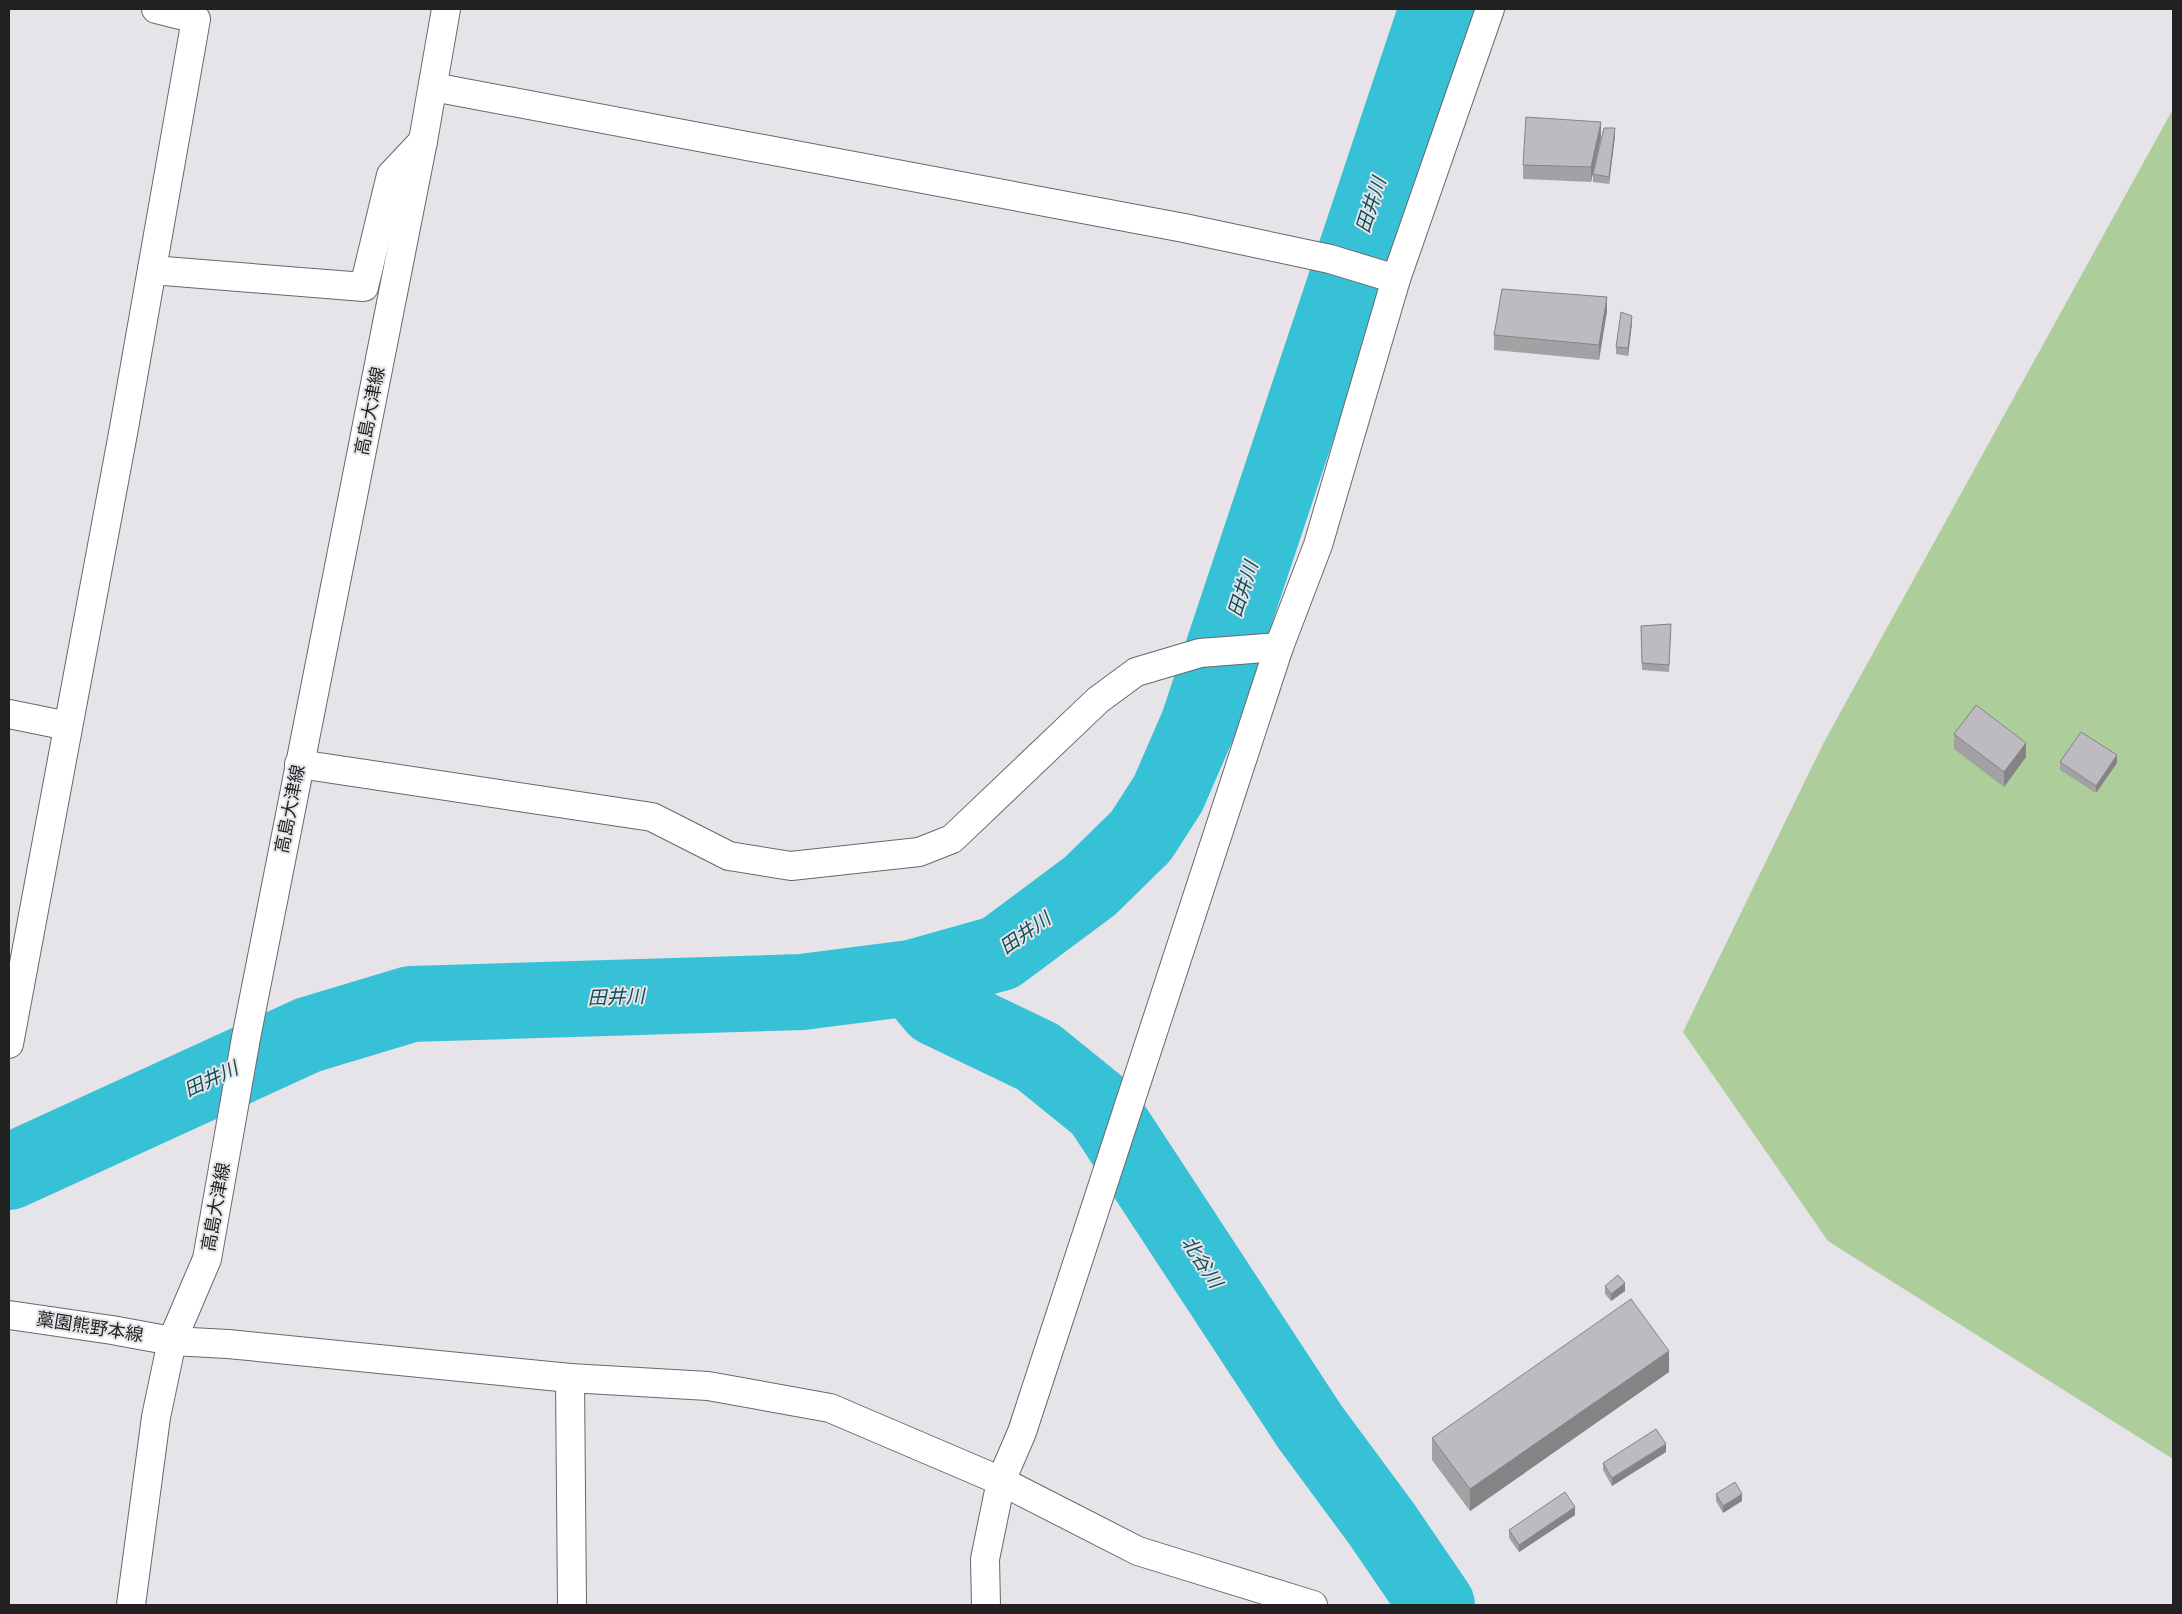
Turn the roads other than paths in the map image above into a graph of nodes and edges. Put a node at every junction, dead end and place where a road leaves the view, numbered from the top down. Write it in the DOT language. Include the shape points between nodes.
graph roads {
  1 [pos="156,9"];
  2 [pos="446,9"];
  3 [pos="1490,9"];
  4 [pos="433,87"];
  5 [pos="424,141"];
  6 [pos="152,270"];
  7 [pos="1387,276"];
  8 [pos="1279,647"];
  9 [pos="9,714"];
  10 [pos="68,726"];
  11 [pos="299,764"];
  12 [pos="9,1044"];
  13 [pos="9,1315"];
  14 [pos="172,1341"];
  15 [pos="570,1378"];
  16 [pos="1001,1481"];
  17 [pos="130,1605"];
  18 [pos="572,1605"];
  19 [pos="986,1605"];
  20 [pos="1313,1605"];
  1 -- 6 [label="street" via="196,19"];
  2 -- 4 [label="street, 高島大津線"];
  3 -- 7 [label="street"];
  4 -- 5 [label="street, 高島大津線"];
  4 -- 7 [label="street" via="1175,226 1330,259"];
  5 -- 6 [label="street" via="390,175 364,287"];
  5 -- 11 [label="street, 高島大津線"];
  6 -- 10 [label="street"];
  7 -- 8 [label="street" via="1318,545"];
  8 -- 11 [label="street" via="1200,652 1136,672 1098,700 952,839 918,852 790,866 728,856 652,816"];
  8 -- 16 [label="street" via="1022,1432"];
  9 -- 10 [label="street"];
  10 -- 12 [label="street"];
  11 -- 14 [label="street, 高島大津線" via="207,1259"];
  13 -- 14 [label="street, 藁園熊野本線"];
  14 -- 15 [label="street, 藁園熊野本線"];
  14 -- 17 [label="street, 高島大津線" via="156,1418"];
  15 -- 16 [label="street, 藁園熊野本線" via="708,1386 830,1408"];
  15 -- 18 [label="street"];
  16 -- 19 [label="street" via="985,1559"];
  16 -- 20 [label="street, 藁園熊野本線" via="1138,1552"];
}
